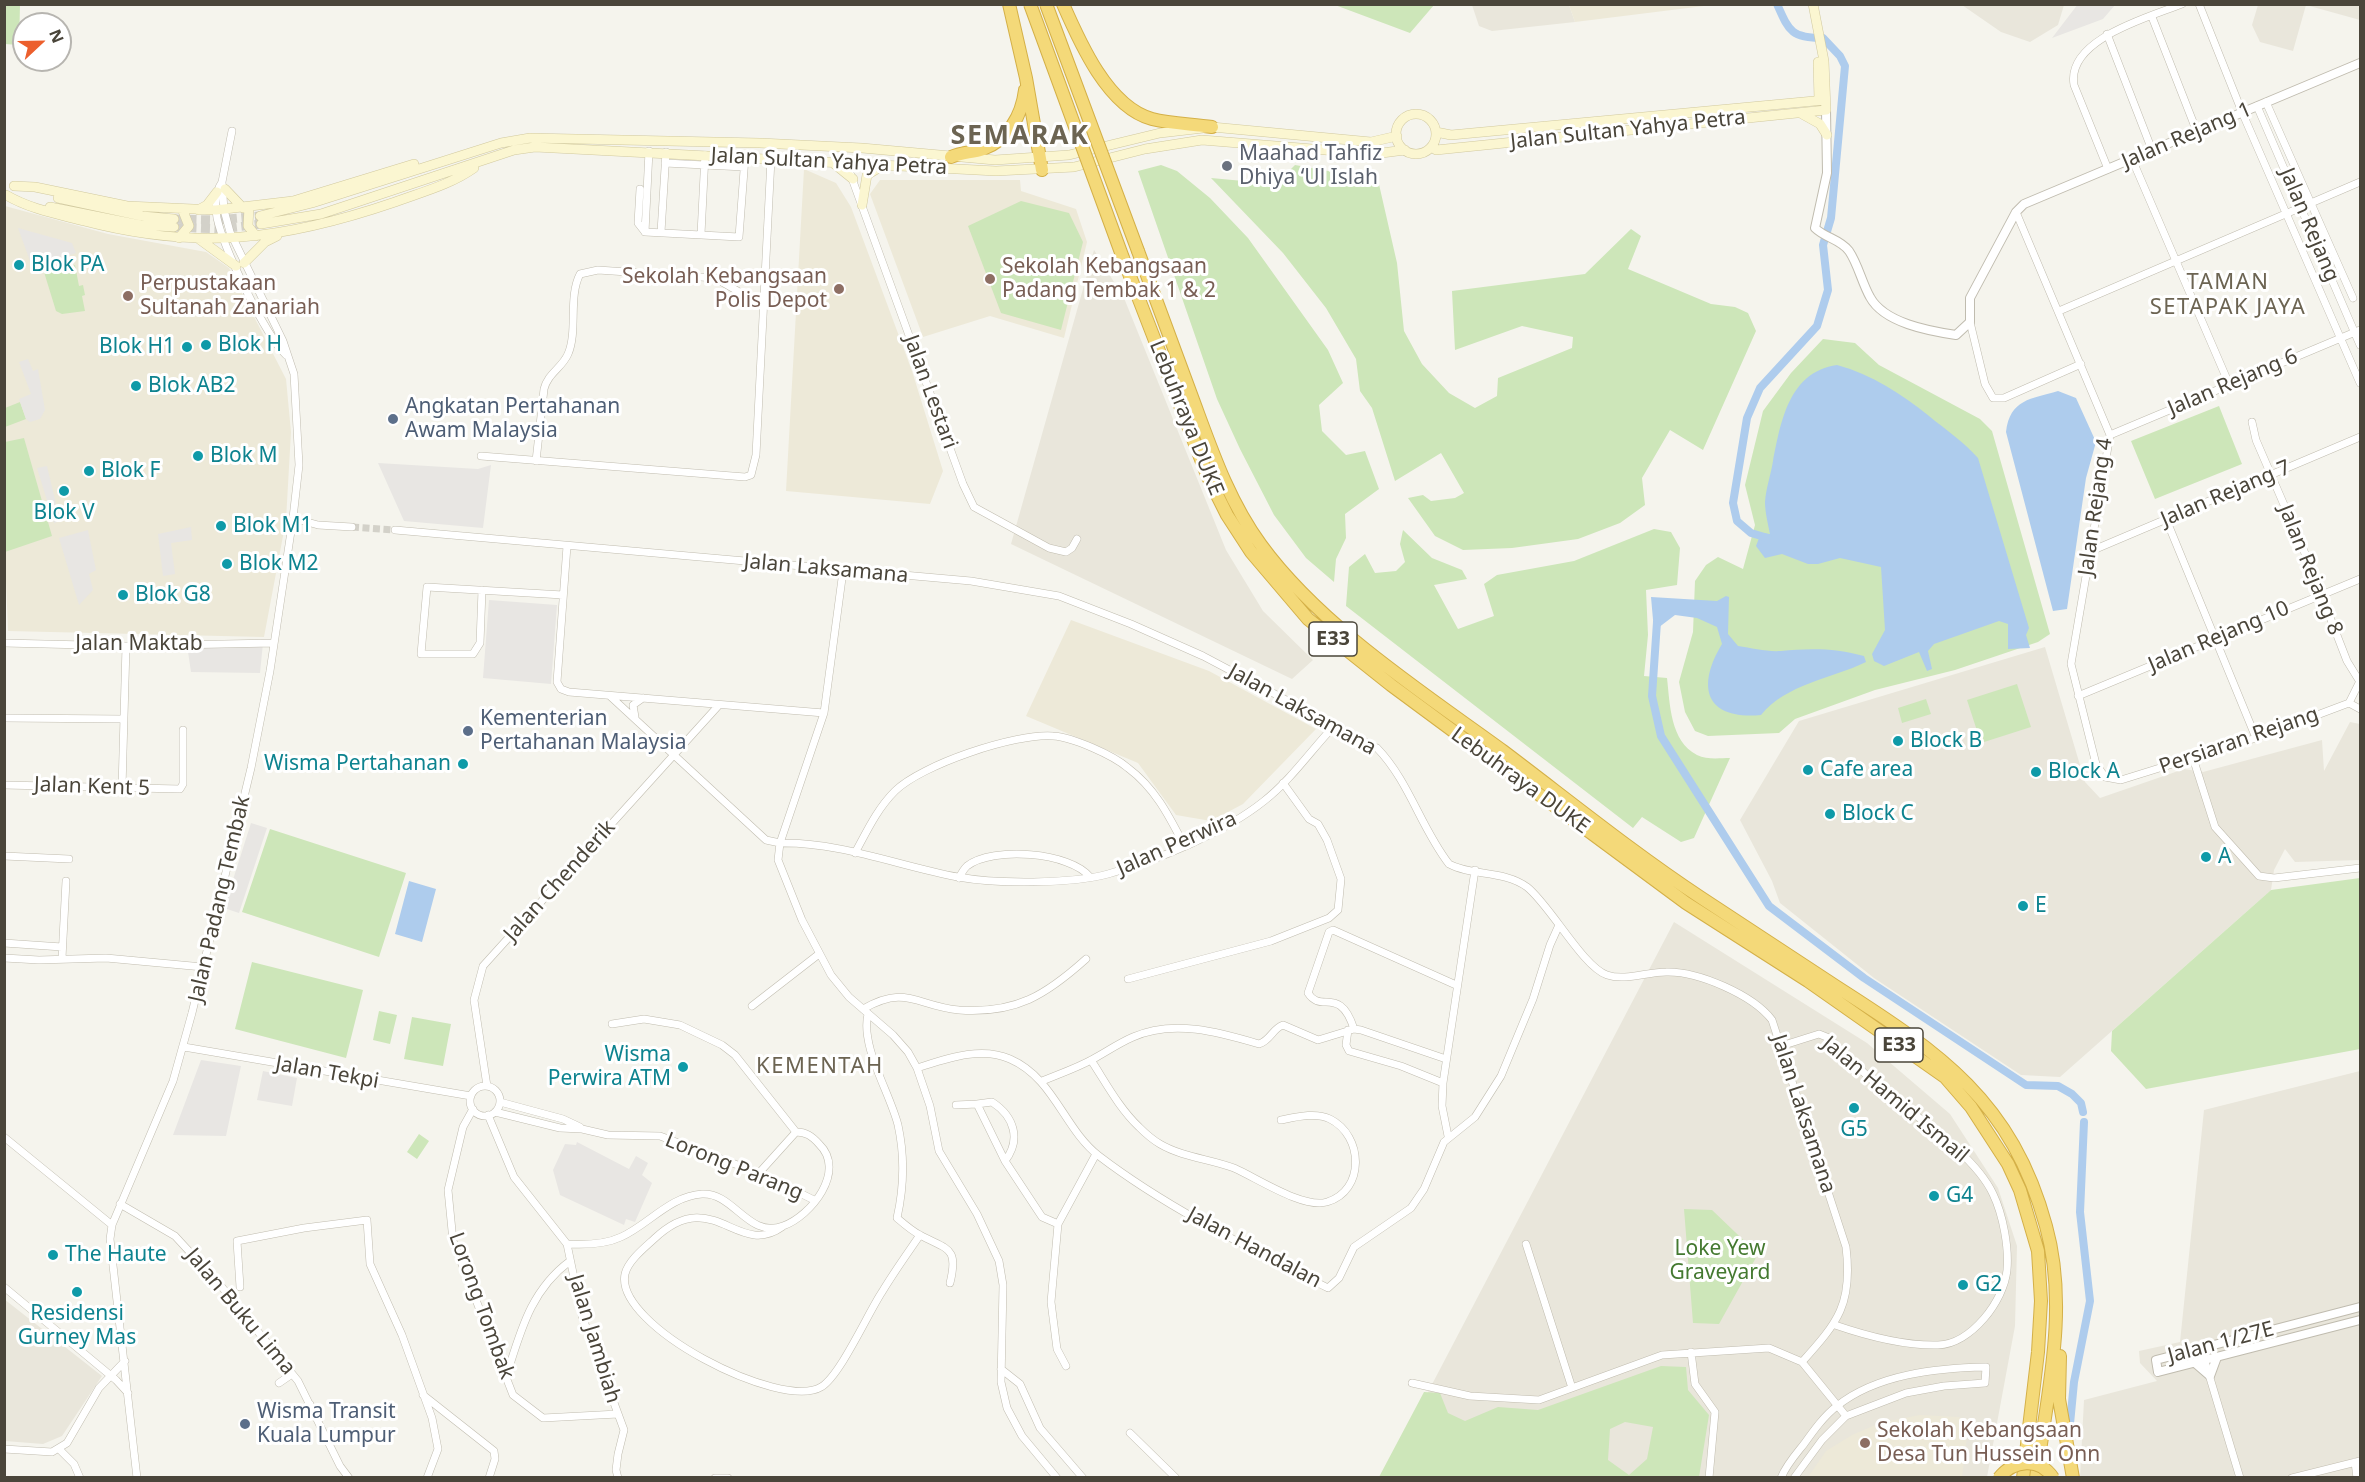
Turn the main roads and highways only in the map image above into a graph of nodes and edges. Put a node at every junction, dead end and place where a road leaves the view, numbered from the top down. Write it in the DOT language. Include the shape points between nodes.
graph roads {
  1 [pos="1009,4"];
  2 [pos="1030,4"];
  3 [pos="1046,4"];
  4 [pos="1063,4"];
  5 [pos="1807,4"];
  6 [pos="1813,4"];
  7 [pos="1816,32"];
  8 [pos="1818,43"];
  9 [pos="1026,78"];
  10 [pos="1818,80"];
  11 [pos="1796,103"];
  12 [pos="1823,108"];
  13 [pos="1799,113"];
  14 [pos="1212,127"];
  15 [pos="1437,132"];
  16 [pos="1827,135"];
  17 [pos="1397,136"];
  18 [pos="809,146"];
  19 [pos="1431,147"];
  20 [pos="862,148"];
  21 [pos="1405,150"];
  22 [pos="461,155"];
  23 [pos="951,157"];
  24 [pos="832,162"];
  25 [pos="846,162"];
  26 [pos="482,163"];
  27 [pos="887,164"];
  28 [pos="1041,164"];
  29 [pos="853,179"];
  30 [pos="9,185"];
  31 [pos="5,195"];
  32 [pos="862,205"];
  33 [pos="246,207"];
  34 [pos="198,210"];
  35 [pos="183,211"];
  36 [pos="279,235"];
  37 [pos="256,236"];
  38 [pos="179,238"];
  39 [pos="199,239"];
  40 [pos="1690,898"];
  41 [pos="2056,1272"];
  42 [pos="2043,1426"];
  43 [pos="2067,1452"];
  44 [pos="2000,1478"];
  45 [pos="2023,1478"];
  46 [pos="2036,1478"];
  47 [pos="2044,1478"];
  48 [pos="2053,1478"];
  49 [pos="2067,1478"];
  50 [pos="2073,1478"];
  1 -- 9 [label="highway"];
  2 -- 40 [label="highway, Lebuhraya DUKE / E33, bridge" via="1206,476 1251,552 1308,619 1391,685"];
  3 -- 40 [label="highway, Lebuhraya DUKE / E33, bridge" via="1218,468 1262,546 1316,607"];
  4 -- 14 [label="highway" via="1091,63 1127,106 1153,119"];
  5 -- 7 [label="main road"];
  6 -- 7 [label="main road"];
  7 -- 8 [label="main road"];
  8 -- 10 [label="main road"];
  8 -- 12 [label="main road"];
  9 -- 23 [label="highway" via="1018,115 1007,134 981,150"];
  9 -- 28 [label="highway"];
  10 -- 11 [label="main road" via="1809,94"];
  10 -- 12 [label="main road"];
  11 -- 12 [label="main road, Jalan Sultan Yahya Petra"];
  11 -- 15 [label="main road, Jalan Sultan Yahya Petra" via="1451,135"];
  12 -- 13 [label="main road, Jalan Sultan Yahya Petra"];
  13 -- 16 [label="main road" via="1820,124"];
  13 -- 19 [label="main road, Jalan Sultan Yahya Petra" via="1436,150"];
  14 -- 17 [label="main road, Jalan Sultan Yahya Petra" via="1371,142"];
  14 -- 28 [label="main road, Jalan Sultan Yahya Petra" via="1160,133"];
  15 -- 17 [label="main road" via="1431,119 1414,113 1401,120"];
  15 -- 19 [label="main road"];
  17 -- 21 [label="main road"];
  18 -- 20 [label="main road, Jalan Sultan Yahya Petra"];
  18 -- 22 [label="main road, Jalan Sultan Yahya Petra" via="551,137 512,140"];
  18 -- 25 [label="main road"];
  19 -- 21 [label="main road, Jalan Sultan Yahya Petra" via="1422,153"];
  20 -- 23 [label="main road, Jalan Sultan Yahya Petra"];
  20 -- 25 [label="main road"];
  21 -- 28 [label="main road, Jalan Sultan Yahya Petra" via="1374,154 1202,140 1074,167"];
  22 -- 26 [label="main road, Jalan Sultan Yahya Petra" via="260,220 321,214"];
  22 -- 33 [label="main road" via="447,155 293,201"];
  23 -- 28 [label="main road, Jalan Sultan Yahya Petra"];
  24 -- 25 [label="main road, Jalan Sultan Yahya Petra"];
  24 -- 26 [label="main road, Jalan Sultan Yahya Petra" via="535,147 514,150"];
  24 -- 29 [label="main road"];
  25 -- 27 [label="main road, Jalan Sultan Yahya Petra"];
  26 -- 36 [label="main road" via="460,178 434,188 337,222"];
  27 -- 28 [label="main road, Jalan Sultan Yahya Petra" via="996,171"];
  27 -- 32 [label="main road" via="867,175"];
  30 -- 31 [label="main road" via="174,223 140,225"];
  30 -- 35 [label="main road" via="127,207"];
  31 -- 38 [label="main road" via="25,206 128,232"];
  33 -- 34 [label="main road"];
  33 -- 34 [label="main road" via="221,188"];
  33 -- 37 [label="main road" via="248,226"];
  34 -- 35 [label="main road"];
  35 -- 38 [label="main road" via="189,226"];
  36 -- 37 [label="main road"];
  36 -- 39 [label="main road" via="240,264"];
  37 -- 39 [label="main road"];
  38 -- 39 [label="main road"];
  40 -- 41 [label="highway, Lebuhraya DUKE / E33" via="1901,1028 1957,1072 2001,1124 2020,1157 2035,1191"];
  40 -- 45 [label="highway, Lebuhraya DUKE / E33" via="1945,1077 1977,1115 2008,1164 2038,1251 2041,1301"];
  41 -- 42 [label="highway, Lebuhraya DUKE / E33" via="2054,1343"];
  41 -- 43 [label="highway" via="2061,1314 2059,1399"];
  42 -- 46 [label="highway, Lebuhraya DUKE / E33"];
  42 -- 47 [label="highway"];
  43 -- 49 [label="highway"];
  43 -- 50 [label="highway"];
  44 -- 48 [label="highway, bridge" via="2006,1468 2030,1463 2042,1467"];
}
